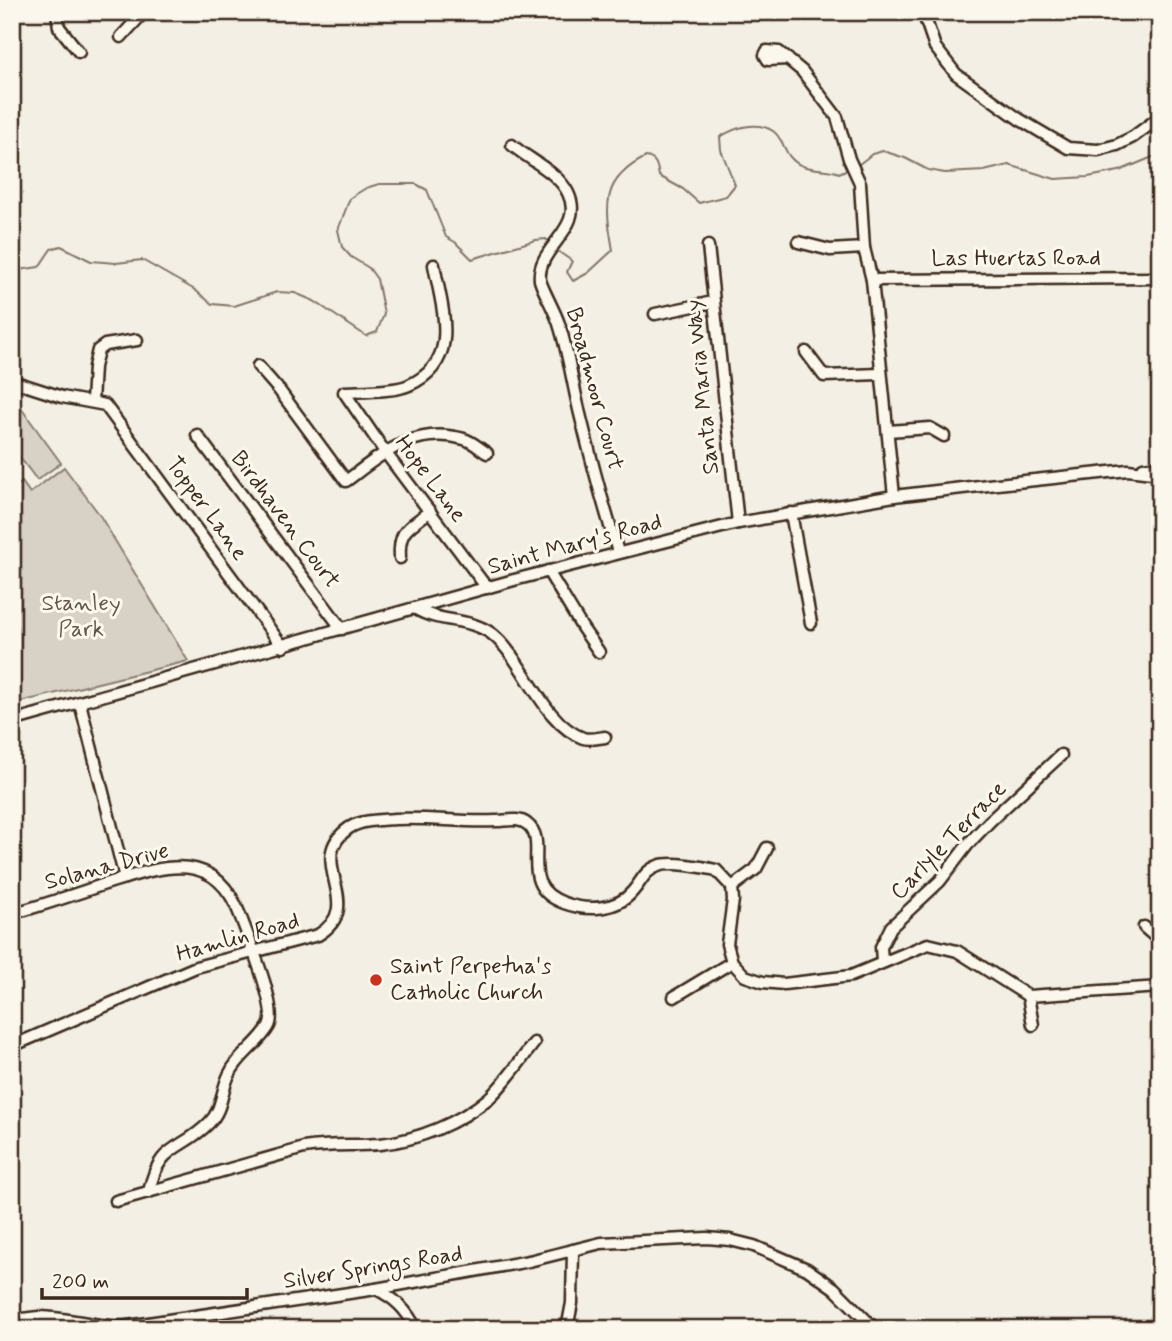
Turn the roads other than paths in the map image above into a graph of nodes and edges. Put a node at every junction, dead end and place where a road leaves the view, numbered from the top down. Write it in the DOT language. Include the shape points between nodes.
graph roads {
  1 [pos="57,12"];
  2 [pos="144,12"];
  3 [pos="923,12"];
  4 [pos="121,37"];
  5 [pos="79,52"];
  6 [pos="788,59"];
  7 [pos="1160,117"];
  8 [pos="512,145"];
  9 [pos="798,242"];
  10 [pos="708,246"];
  11 [pos="864,248"];
  12 [pos="434,265"];
  13 [pos="1160,278"];
  14 [pos="872,280"];
  15 [pos="713,302"];
  16 [pos="655,314"];
  17 [pos="137,341"];
  18 [pos="806,352"];
  19 [pos="258,366"];
  20 [pos="880,374"];
  21 [pos="12,381"];
  22 [pos="92,402"];
  23 [pos="888,431"];
  24 [pos="197,435"];
  25 [pos="944,436"];
  26 [pos="385,452"];
  27 [pos="487,453"];
  28 [pos="1160,466"];
  29 [pos="1128,470"];
  30 [pos="1160,474"];
  31 [pos="894,496"];
  32 [pos="430,512"];
  33 [pos="791,513"];
  34 [pos="738,523"];
  35 [pos="618,552"];
  36 [pos="400,558"];
  37 [pos="548,572"];
  38 [pos="486,588"];
  39 [pos="416,609"];
  40 [pos="811,623"];
  41 [pos="342,629"];
  42 [pos="283,647"];
  43 [pos="599,652"];
  44 [pos="80,703"];
  45 [pos="12,721"];
  46 [pos="605,737"];
  47 [pos="1061,755"];
  48 [pos="767,848"];
  49 [pos="125,878"];
  50 [pos="732,887"];
  51 [pos="12,911"];
  52 [pos="1144,927"];
  53 [pos="1160,941"];
  54 [pos="252,950"];
  55 [pos="883,961"];
  56 [pos="732,962"];
  57 [pos="1160,987"];
  58 [pos="1028,996"];
  59 [pos="674,997"];
  60 [pos="1034,1025"];
  61 [pos="534,1043"];
  62 [pos="12,1046"];
  63 [pos="149,1192"];
  64 [pos="116,1201"];
  65 [pos="573,1250"];
  66 [pos="376,1289"];
  67 [pos="12,1321"];
  68 [pos="416,1329"];
  69 [pos="567,1329"];
  70 [pos="875,1329"];
  1 -- 5 [label="street" via="59,27"];
  2 -- 4 [label="street"];
  3 -- 7 [label="street" via="935,47 956,74 1068,148 1098,150 1116,145"];
  6 -- 11 [label="street" via="836,117 860,183"];
  8 -- 35 [label="street, Broadmoor Court" via="568,193 568,225 547,254 540,282 559,324"];
  9 -- 11 [label="street" via="830,250"];
  10 -- 15 [label="street, Santa Maria Way"];
  11 -- 14 [label="street"];
  12 -- 26 [label="street, Hope Lane" via="446,328 436,365 409,386 344,392"];
  13 -- 14 [label="street, Las Huertas Road"];
  14 -- 20 [label="street"];
  15 -- 16 [label="street"];
  15 -- 34 [label="street, Santa Maria Way"];
  17 -- 22 [label="street" via="98,350"];
  18 -- 20 [label="street" via="824,376"];
  19 -- 26 [label="street" via="346,481"];
  20 -- 23 [label="street"];
  21 -- 22 [label="street"];
  22 -- 42 [label="street, Topper Lane" via="106,405 114,415"];
  23 -- 25 [label="street" via="930,428"];
  23 -- 31 [label="street"];
  24 -- 41 [label="street, Birdhaven Court"];
  26 -- 27 [label="street" via="408,439 439,437 465,439"];
  26 -- 32 [label="street, Hope Lane"];
  28 -- 29 [label="street"];
  29 -- 30 [label="street, Saint Mary's Road"];
  29 -- 31 [label="street, Saint Mary's Road"];
  31 -- 33 [label="street, Saint Mary's Road"];
  32 -- 36 [label="street" via="403,532"];
  32 -- 38 [label="street, Hope Lane"];
  33 -- 34 [label="street, Saint Mary's Road"];
  33 -- 40 [label="street"];
  34 -- 35 [label="street, Saint Mary's Road"];
  35 -- 37 [label="street, Saint Mary's Road"];
  37 -- 38 [label="street, Saint Mary's Road"];
  37 -- 43 [label="street"];
  38 -- 39 [label="street, Saint Mary's Road"];
  39 -- 41 [label="street, Saint Mary's Road"];
  39 -- 46 [label="street" via="425,615 464,621 492,634 564,726 585,739"];
  41 -- 42 [label="street, Saint Mary's Road"];
  42 -- 44 [label="street, Saint Mary's Road"];
  44 -- 45 [label="street, Saint Mary's Road"];
  44 -- 49 [label="street"];
  47 -- 55 [label="street, Carlyle Terrace" via="990,821 940,881 891,927 881,947"];
  48 -- 50 [label="street" via="756,869"];
  49 -- 51 [label="street, Solana Drive"];
  49 -- 54 [label="street, Solana Drive" via="174,866 207,874 220,883 239,911"];
  50 -- 54 [label="street, Hamlin Road" via="716,870 667,864 644,874 633,892 615,904 597,908 564,903 542,890 536,873 535,836 522,820 360,823 340,837 332,852 330,867 339,896 332,924 318,935"];
  50 -- 56 [label="street" via="727,944"];
  52 -- 53 [label="street"];
  54 -- 62 [label="street, Hamlin Road" via="196,967"];
  54 -- 63 [label="street, Solana Drive" via="272,1007 269,1026 238,1060 210,1122 160,1161"];
  55 -- 56 [label="street" via="851,976 784,984 745,976"];
  55 -- 58 [label="street" via="928,944 957,951"];
  56 -- 59 [label="street"];
  57 -- 58 [label="street"];
  58 -- 60 [label="street"];
  61 -- 63 [label="street" via="489,1098 461,1118 420,1135 383,1144 304,1148"];
  63 -- 64 [label="street"];
  65 -- 66 [label="street, Silver Springs Road"];
  65 -- 69 [label="street"];
  65 -- 70 [label="street, Silver Springs Road" via="601,1243 707,1238 754,1246 807,1269 834,1288"];
  66 -- 67 [label="street, Silver Springs Road" via="121,1327 39,1317"];
  66 -- 68 [label="street" via="399,1303"];
}
